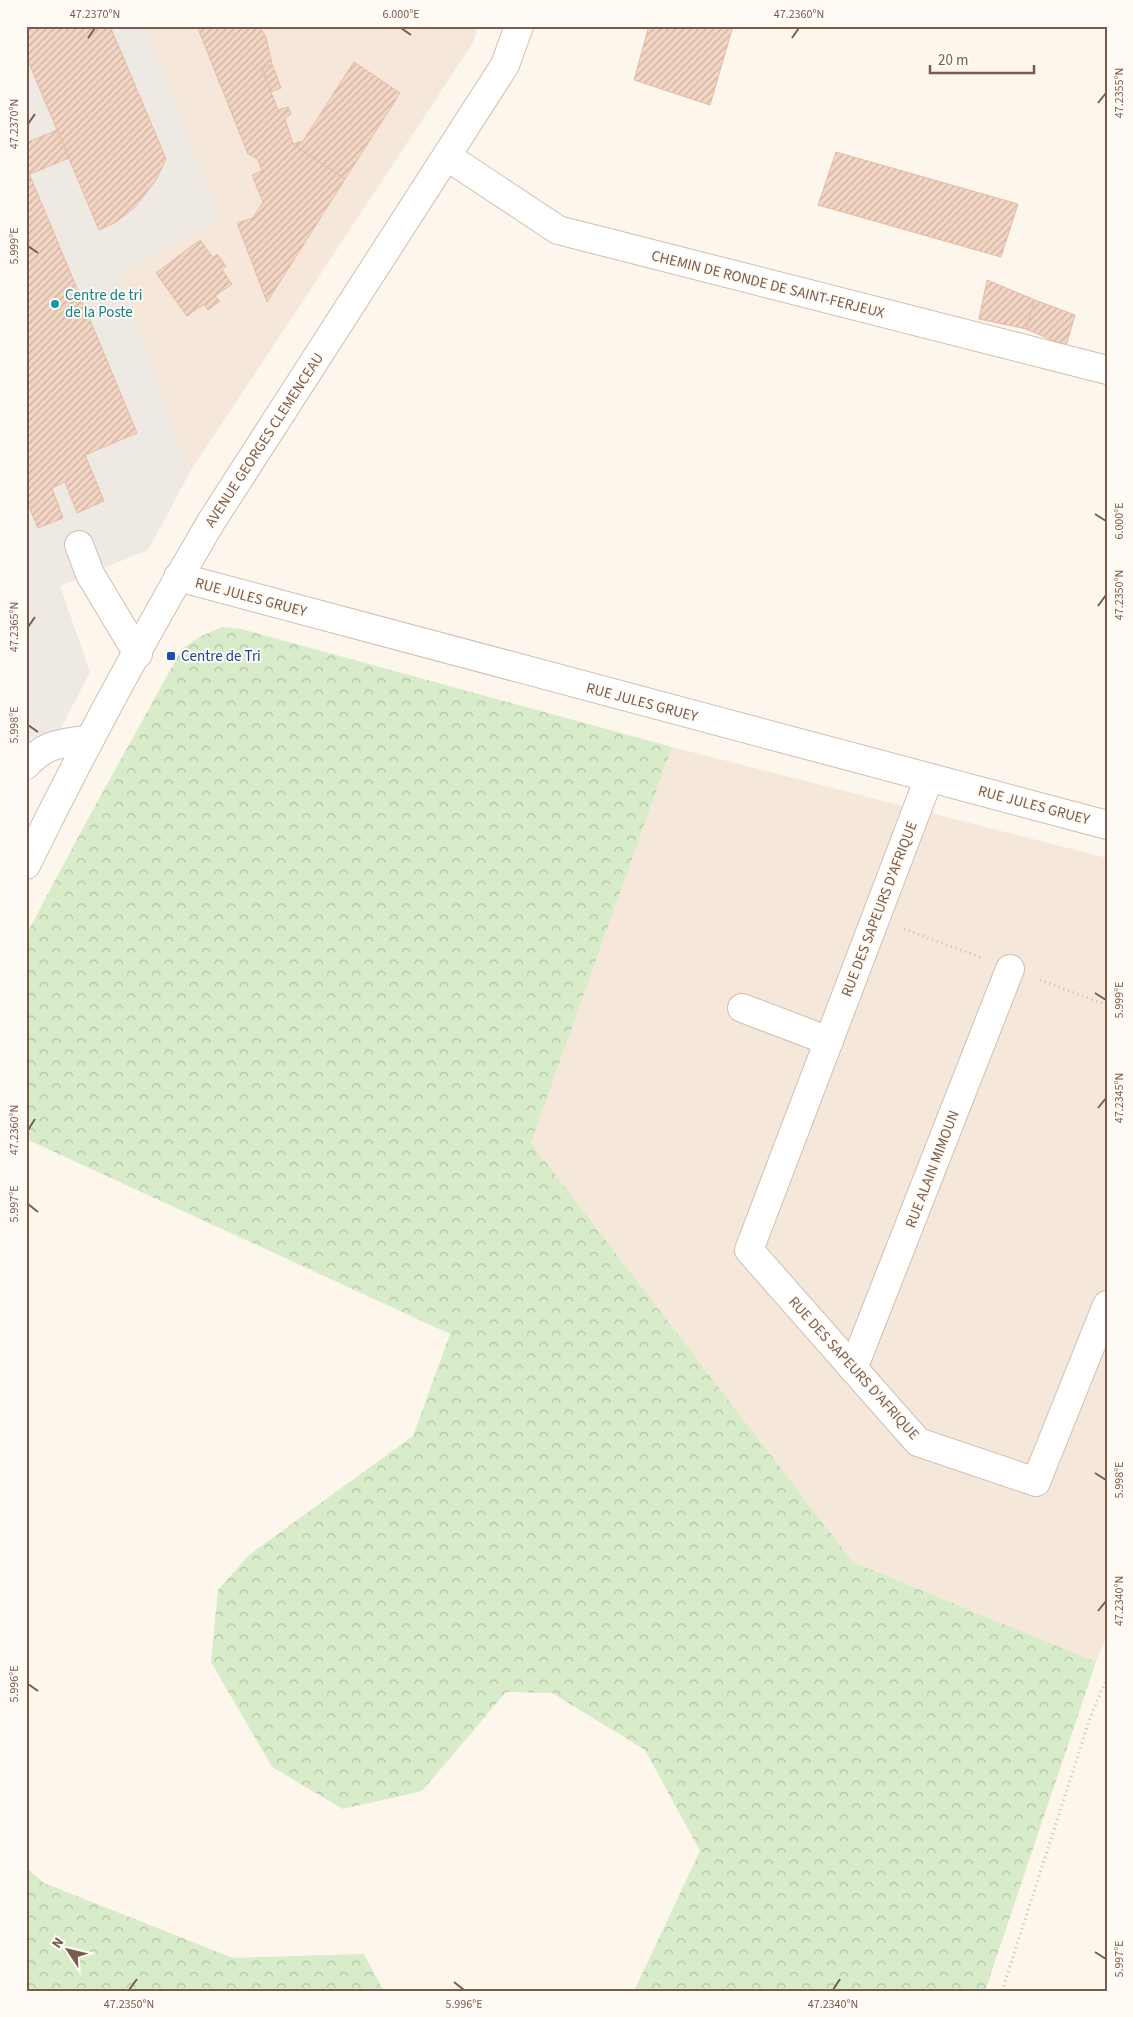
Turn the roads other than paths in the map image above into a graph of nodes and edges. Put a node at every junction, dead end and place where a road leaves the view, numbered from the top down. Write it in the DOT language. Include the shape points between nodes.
graph roads {
  1 [pos="519,26"];
  2 [pos="448,157"];
  3 [pos="1107,370"];
  4 [pos="79,545"];
  5 [pos="178,578"];
  6 [pos="138,654"];
  7 [pos="90,739"];
  8 [pos="26,765"];
  9 [pos="929,778"];
  10 [pos="1107,825"];
  11 [pos="26,865"];
  12 [pos="1010,969"];
  13 [pos="742,1008"];
  14 [pos="829,1041"];
  15 [pos="1107,1305"];
  16 [pos="853,1369"];
  1 -- 2 [label="street, AVENUE GEORGES CLEMENCEAU" via="505,65"];
  2 -- 3 [label="street, CHEMIN DE RONDE DE SAINT-FERJEUX" via="558,230"];
  2 -- 5 [label="street, AVENUE GEORGES CLEMENCEAU" via="226,498"];
  4 -- 6 [label="street" via="90,574"];
  5 -- 6 [label="street, AVENUE GEORGES CLEMENCEAU"];
  5 -- 9 [label="street, RUE JULES GRUEY"];
  6 -- 7 [label="street, AVENUE GEORGES CLEMENCEAU"];
  7 -- 8 [label="street" via="52,745 38,752"];
  7 -- 11 [label="street, AVENUE GEORGES CLEMENCEAU"];
  9 -- 10 [label="street, RUE JULES GRUEY"];
  9 -- 14 [label="street, RUE DES SAPEURS D'AFRIQUE"];
  12 -- 16 [label="street, RUE ALAIN MIMOUN"];
  13 -- 14 [label="street"];
  14 -- 16 [label="street, RUE DES SAPEURS D'AFRIQUE" via="749,1250"];
  15 -- 16 [label="street, RUE DES SAPEURS D'AFRIQUE" via="1036,1482 918,1442"];
}
